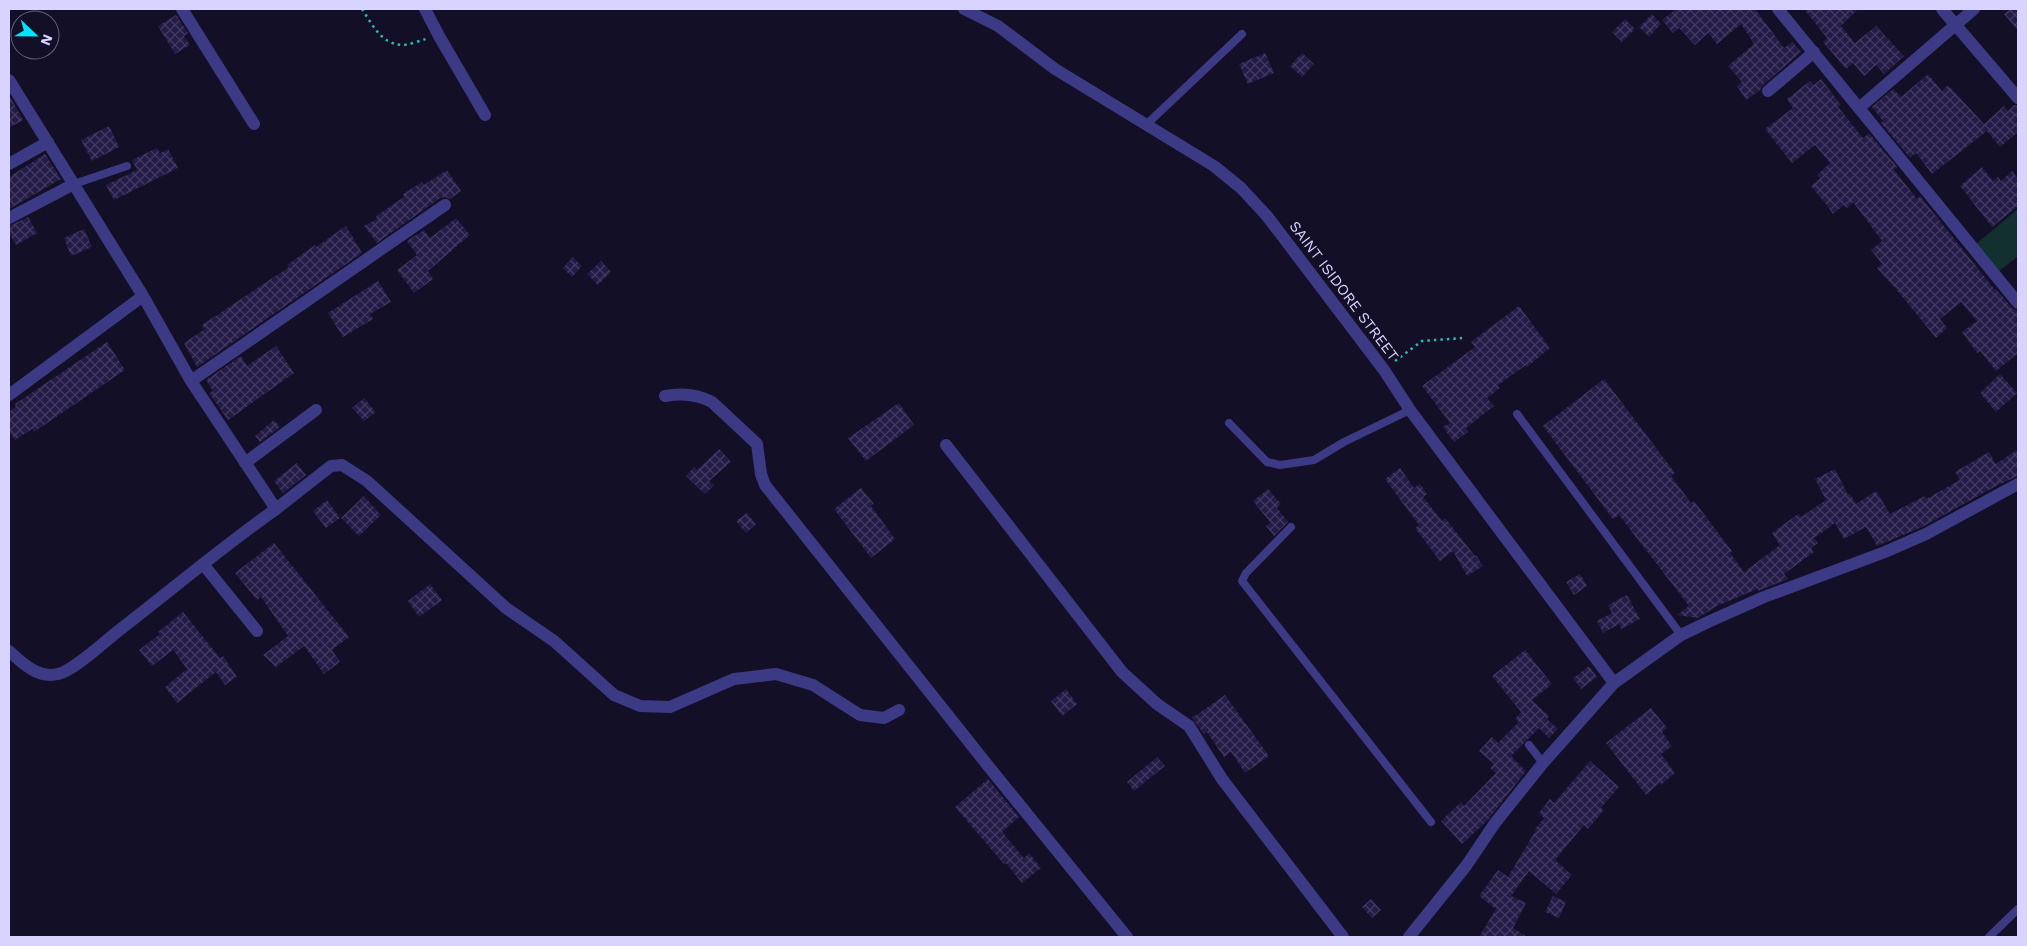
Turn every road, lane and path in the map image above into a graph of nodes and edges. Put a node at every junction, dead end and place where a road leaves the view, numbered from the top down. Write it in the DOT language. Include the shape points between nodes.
graph roads {
  1 [pos="182,9"];
  2 [pos="362,9"];
  3 [pos="425,9"];
  4 [pos="964,9"];
  5 [pos="1778,9"];
  6 [pos="1942,9"];
  7 [pos="1974,9"];
  8 [pos="1956,25"];
  9 [pos="1242,34"];
  10 [pos="439,36"];
  11 [pos="1814,52"];
  12 [pos="9,80"];
  13 [pos="1768,90"];
  14 [pos="2018,98"];
  15 [pos="1859,108"];
  16 [pos="486,115"];
  17 [pos="254,124"];
  18 [pos="1148,124"];
  19 [pos="48,142"];
  20 [pos="9,164"];
  21 [pos="127,166"];
  22 [pos="74,184"];
  23 [pos="444,205"];
  24 [pos="9,218"];
  25 [pos="143,296"];
  26 [pos="2018,303"];
  27 [pos="1462,338"];
  28 [pos="1384,370"];
  29 [pos="191,381"];
  30 [pos="9,395"];
  31 [pos="665,396"];
  32 [pos="316,410"];
  33 [pos="1410,410"];
  34 [pos="1518,414"];
  35 [pos="1229,423"];
  36 [pos="946,445"];
  37 [pos="244,463"];
  38 [pos="2018,484"];
  39 [pos="276,509"];
  40 [pos="1291,527"];
  41 [pos="203,564"];
  42 [pos="257,631"];
  43 [pos="1681,635"];
  44 [pos="9,651"];
  45 [pos="1614,683"];
  46 [pos="899,710"];
  47 [pos="1528,745"];
  48 [pos="1543,763"];
  49 [pos="1431,822"];
  50 [pos="2018,908"];
  51 [pos="1128,937"];
  52 [pos="1343,937"];
  53 [pos="1409,937"];
  54 [pos="1989,937"];
  1 -- 17 [label="street"];
  2 -- 10 [label="path" via="375,30 386,40 402,45"];
  3 -- 10 [label="street"];
  4 -- 18 [label="street, SAINT ISIDORE STREET" via="998,26 1055,69"];
  5 -- 11 [label="street"];
  6 -- 8 [label="street"];
  7 -- 8 [label="street"];
  8 -- 14 [label="street"];
  8 -- 15 [label="street"];
  9 -- 18 [label="lane"];
  10 -- 16 [label="street"];
  11 -- 13 [label="street"];
  11 -- 15 [label="street"];
  12 -- 19 [label="street"];
  15 -- 26 [label="street"];
  18 -- 28 [label="street, SAINT ISIDORE STREET" via="1214,166 1241,188 1267,216"];
  19 -- 20 [label="street"];
  19 -- 22 [label="street"];
  21 -- 22 [label="lane"];
  22 -- 24 [label="street"];
  22 -- 25 [label="street"];
  23 -- 29 [label="street"];
  25 -- 29 [label="street"];
  25 -- 30 [label="street"];
  27 -- 28 [label="path" via="1422,341"];
  28 -- 33 [label="street, SAINT ISIDORE STREET"];
  29 -- 37 [label="street"];
  31 -- 51 [label="street" via="680,393 712,402 756,444 766,485"];
  32 -- 37 [label="street"];
  33 -- 35 [label="lane" via="1314,460 1280,465 1267,462"];
  33 -- 45 [label="street, SAINT ISIDORE STREET"];
  34 -- 43 [label="lane"];
  36 -- 52 [label="street" via="1122,672 1157,704 1189,726 1222,779"];
  37 -- 39 [label="street"];
  38 -- 43 [label="street" via="1926,534 1764,597"];
  39 -- 41 [label="street"];
  39 -- 46 [label="street" via="331,466 342,465 367,481 506,608 554,641 614,695 640,706 670,707 734,679 776,674 813,685 860,714 884,718"];
  40 -- 49 [label="lane" via="1242,581"];
  41 -- 42 [label="street"];
  41 -- 44 [label="street" via="84,659 60,674 34,671"];
  43 -- 45 [label="street"];
  45 -- 48 [label="street"];
  47 -- 48 [label="lane"];
  48 -- 53 [label="street"];
  50 -- 54 [label="lane"];
}
